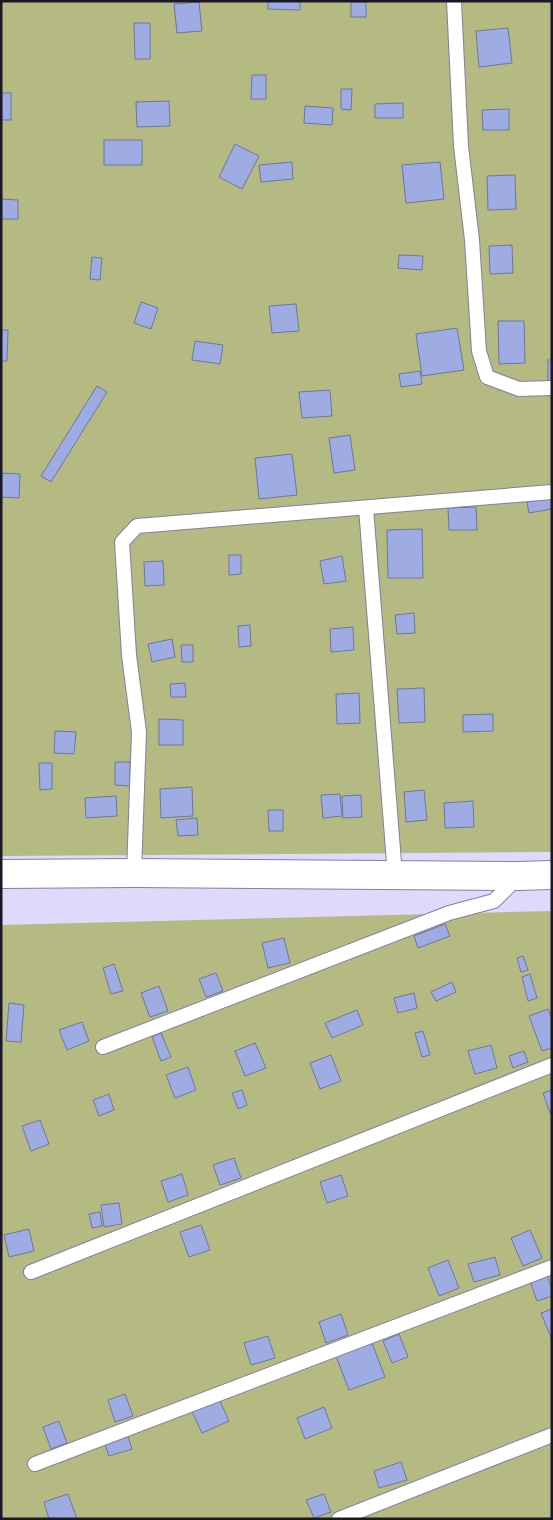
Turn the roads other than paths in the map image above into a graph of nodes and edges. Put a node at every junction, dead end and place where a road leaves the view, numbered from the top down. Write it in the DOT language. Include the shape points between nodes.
graph roads {
  1 [pos="454,1"];
  2 [pos="552,388"];
  3 [pos="552,492"];
  4 [pos="366,508"];
  5 [pos="134,873"];
  6 [pos="1,874"];
  7 [pos="552,874"];
  8 [pos="394,875"];
  9 [pos="518,876"];
  10 [pos="103,1047"];
  11 [pos="552,1065"];
  12 [pos="552,1267"];
  13 [pos="31,1272"];
  14 [pos="552,1435"];
  15 [pos="36,1464"];
  16 [pos="339,1519"];
  1 -- 2 [label="lane" via="461,146 472,240 479,351 487,377 519,389"];
  3 -- 4 [label="lane"];
  4 -- 5 [label="lane" via="137,526 122,542 129,655 139,732"];
  4 -- 8 [label="lane"];
  5 -- 6 [label="street"];
  5 -- 8 [label="street"];
  7 -- 9 [label="street"];
  8 -- 9 [label="street"];
  9 -- 10 [label="lane" via="494,901 448,913"];
  11 -- 13 [label="lane"];
  12 -- 15 [label="lane"];
  14 -- 16 [label="lane"];
}
